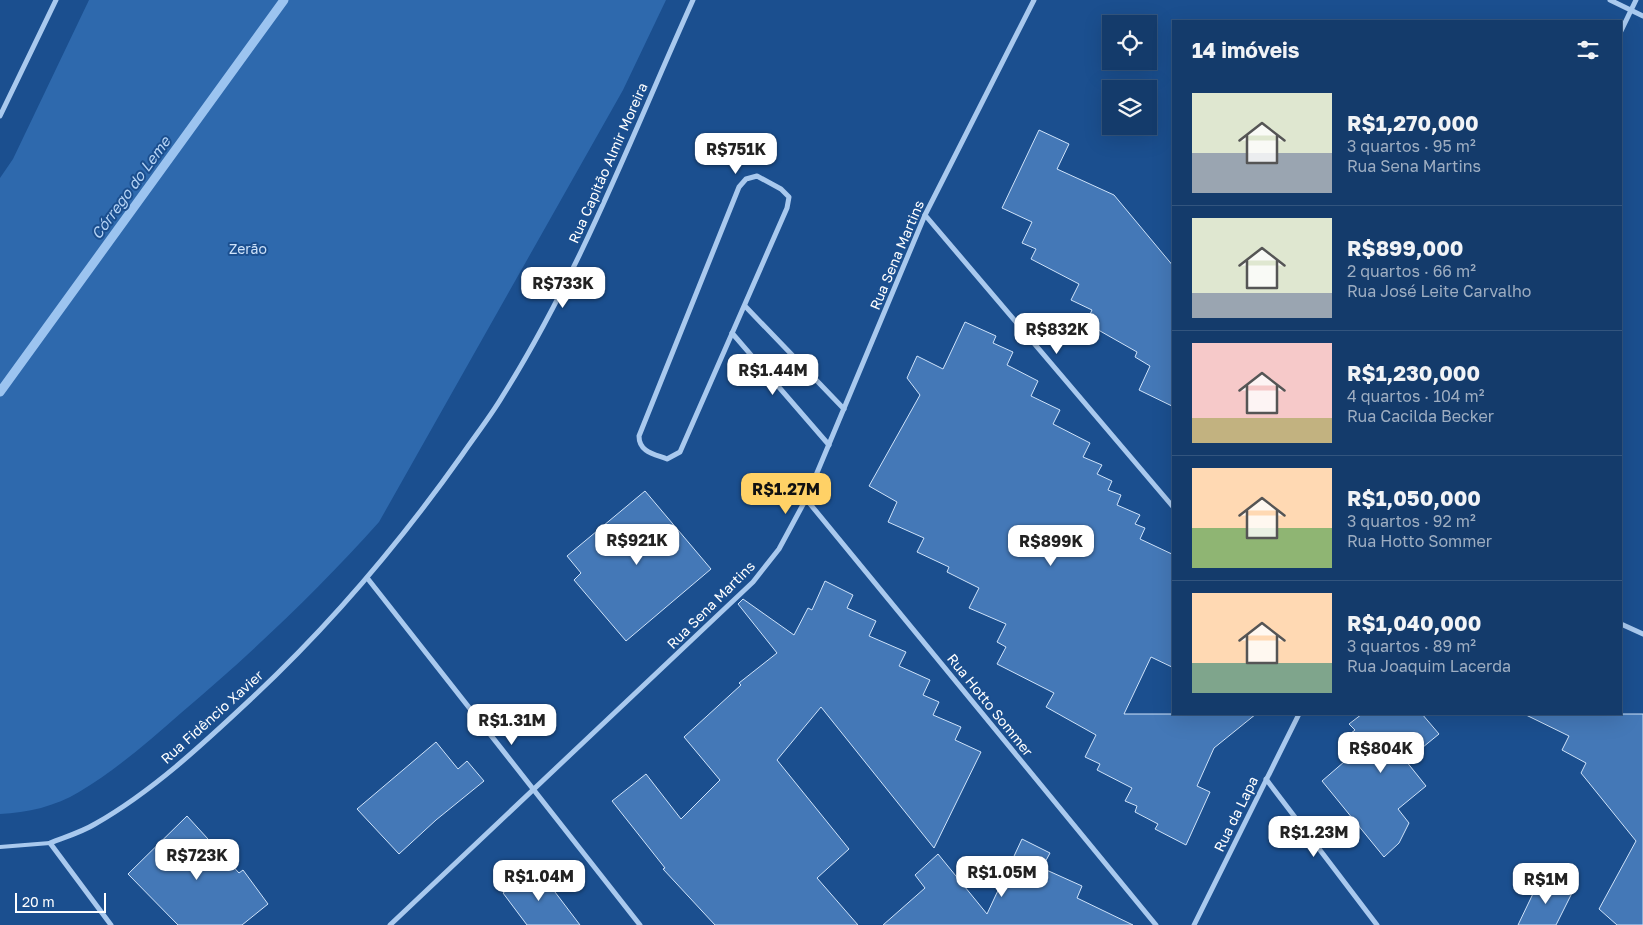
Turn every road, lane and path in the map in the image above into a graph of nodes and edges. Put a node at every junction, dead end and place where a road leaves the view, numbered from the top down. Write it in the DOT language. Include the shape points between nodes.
graph roads {
  1 [pos="56,0"];
  2 [pos="693,0"];
  3 [pos="1034,0"];
  4 [pos="1610,0"];
  5 [pos="1636,0"];
  6 [pos="1631,10"];
  7 [pos="1643,16"];
  8 [pos="1622,29"];
  9 [pos="0,116"];
  10 [pos="925,216"];
  11 [pos="745,306"];
  12 [pos="732,333"];
  13 [pos="844,409"];
  14 [pos="829,445"];
  15 [pos="806,499"];
  16 [pos="1172,506"];
  17 [pos="368,580"];
  18 [pos="1622,624"];
  19 [pos="1643,634"];
  20 [pos="1298,715"];
  21 [pos="1266,778"];
  22 [pos="534,790"];
  23 [pos="50,843"];
  24 [pos="0,847"];
  25 [pos="111,925"];
  26 [pos="390,925"];
  27 [pos="640,925"];
  28 [pos="1156,925"];
  29 [pos="1194,925"];
  30 [pos="1377,925"];
  1 -- 9 [label="street"];
  2 -- 17 [label="street, Rua Capitão Almir Moreira" via="605,198 543,324 502,398 436,492"];
  3 -- 10 [label="street, Rua Sena Martins"];
  4 -- 6 [label="street"];
  5 -- 6 [label="street"];
  6 -- 7 [label="street"];
  6 -- 8 [label="street"];
  10 -- 13 [label="street, Rua Sena Martins"];
  10 -- 16 [label="street"];
  11 -- 12 [label="street"];
  11 -- 12 [label="street" via="787,208 788,197 782,190 757,176 746,179 739,187 639,436 643,449 667,459 680,452"];
  11 -- 13 [label="street"];
  12 -- 14 [label="street"];
  13 -- 14 [label="street, Rua Sena Martins"];
  14 -- 15 [label="street, Rua Sena Martins"];
  15 -- 22 [label="street, Rua Sena Martins" via="779,549 753,582"];
  15 -- 28 [label="street, Rua Hotto Sommer"];
  17 -- 22 [label="street"];
  17 -- 23 [label="street, Rua Fidêncio Xavier" via="285,667 185,758 94,825"];
  18 -- 19 [label="street"];
  20 -- 21 [label="street, Rua da Lapa"];
  21 -- 29 [label="street, Rua da Lapa"];
  21 -- 30 [label="street"];
  22 -- 26 [label="street, Rua Sena Martins"];
  22 -- 27 [label="street"];
  23 -- 24 [label="lane"];
  23 -- 25 [label="street"];
}
